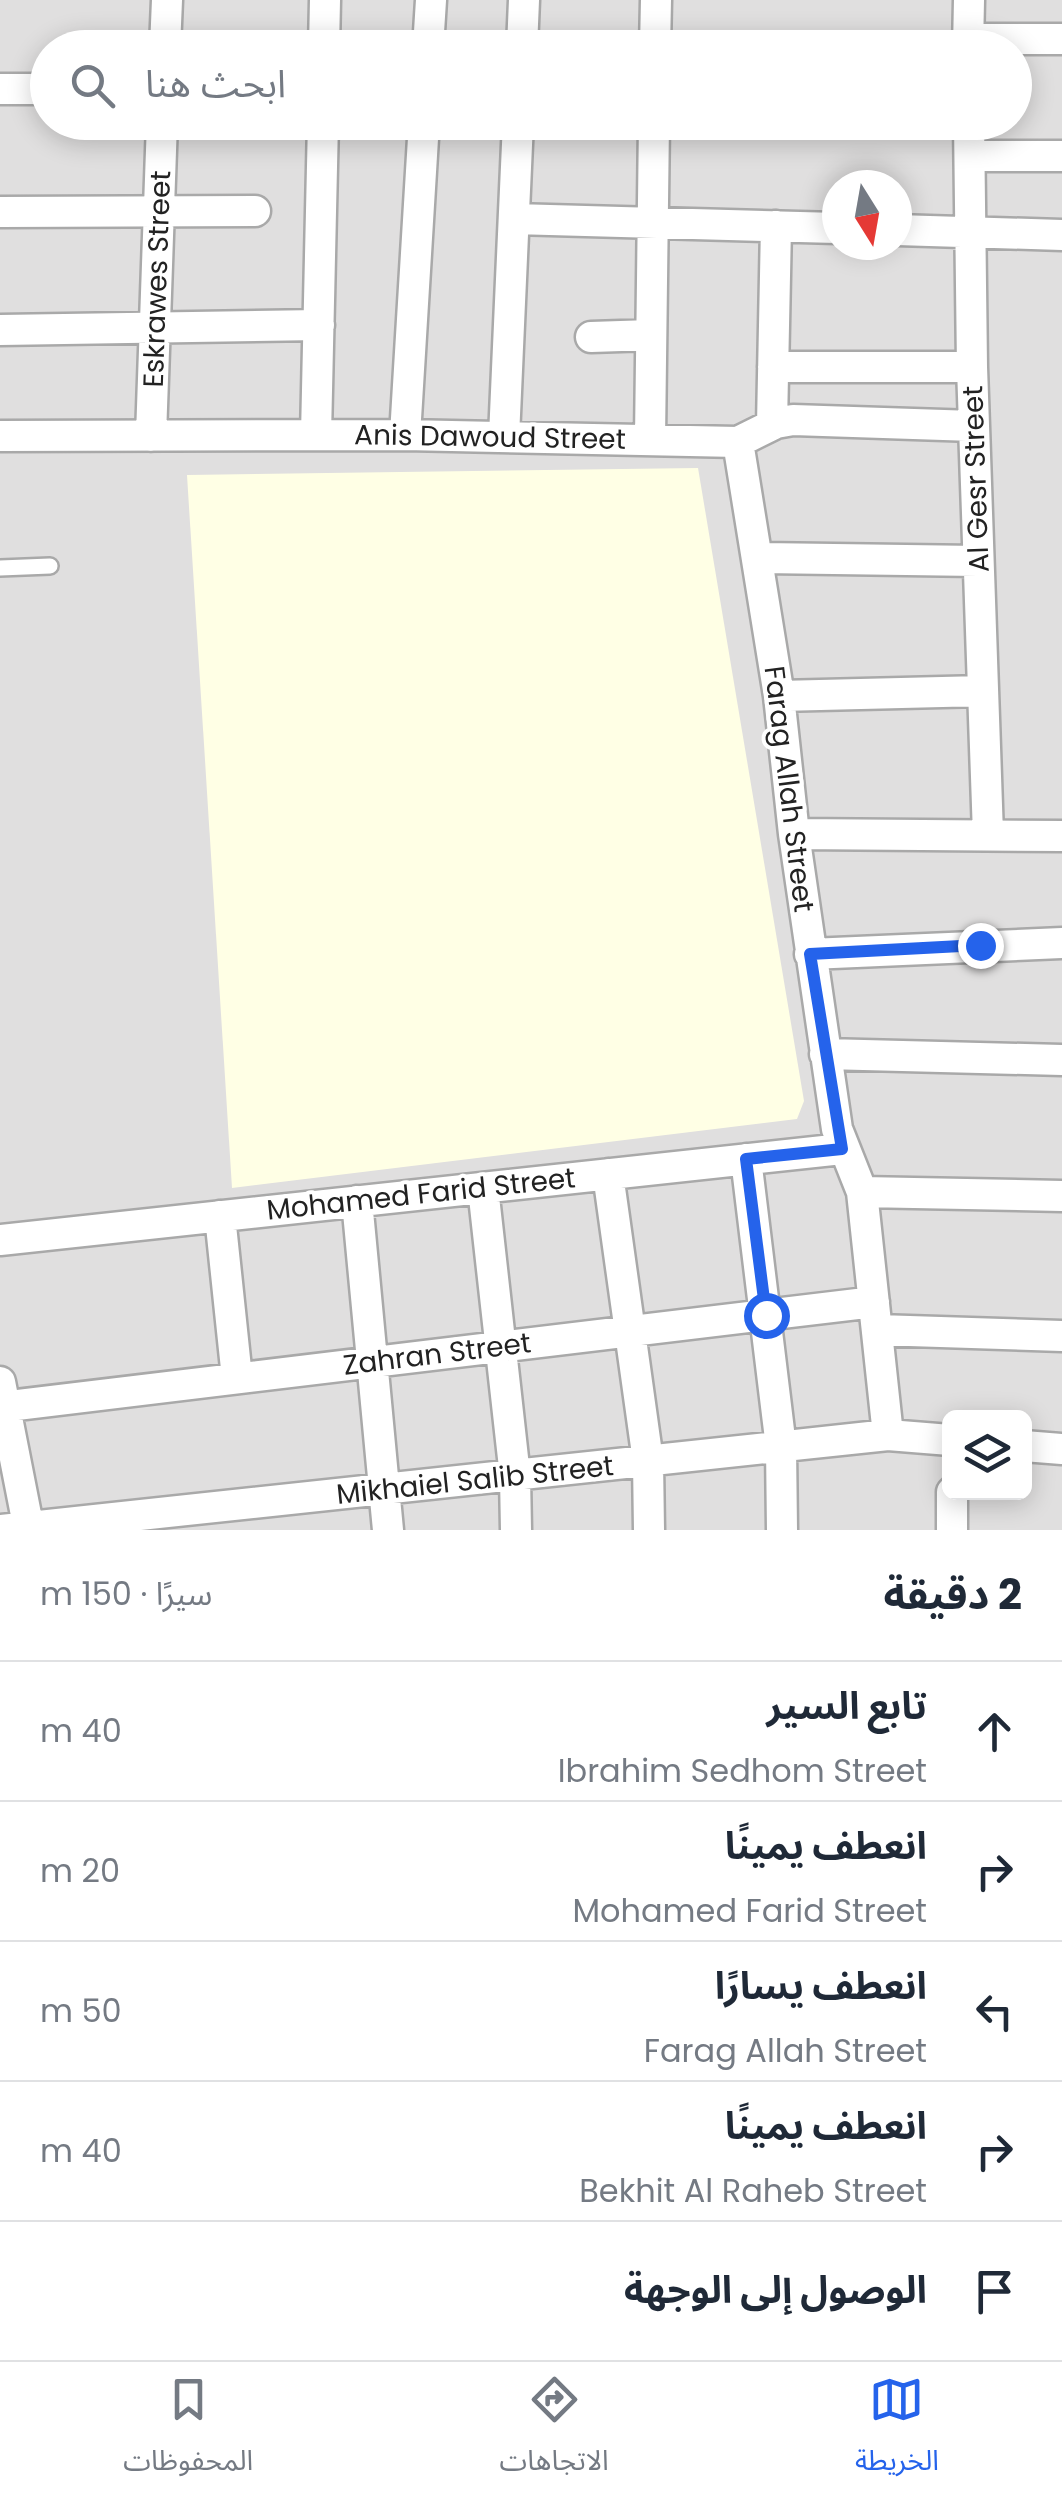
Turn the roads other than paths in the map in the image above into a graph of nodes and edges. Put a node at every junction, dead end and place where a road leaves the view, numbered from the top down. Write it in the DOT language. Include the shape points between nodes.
graph roads {
  1 [pos="167,0"];
  2 [pos="325,0"];
  3 [pos="431,0"];
  4 [pos="524,0"];
  5 [pos="656,0"];
  6 [pos="969,0"];
  7 [pos="166,30"];
  8 [pos="324,30"];
  9 [pos="429,30"];
  10 [pos="523,30"];
  11 [pos="655,30"];
  12 [pos="968,30"];
  13 [pos="1062,39"];
  14 [pos="1032,40"];
  15 [pos="0,88"];
  16 [pos="30,89"];
  17 [pos="161,140"];
  18 [pos="323,140"];
  19 [pos="423,140"];
  20 [pos="517,140"];
  21 [pos="654,140"];
  22 [pos="971,140"];
  23 [pos="971,156"];
  24 [pos="1062,156"];
  25 [pos="159,210"];
  26 [pos="256,211"];
  27 [pos="0,212"];
  28 [pos="514,219"];
  29 [pos="653,221"];
  30 [pos="776,226"];
  31 [pos="822,228"];
  32 [pos="912,231"];
  33 [pos="970,233"];
  34 [pos="1062,235"];
  35 [pos="318,325"];
  36 [pos="155,327"];
  37 [pos="0,330"];
  38 [pos="651,335"];
  39 [pos="591,337"];
  40 [pos="773,367"];
  41 [pos="972,367"];
  42 [pos="772,426"];
  43 [pos="974,426"];
  44 [pos="316,435"];
  45 [pos="405,435"];
  46 [pos="0,436"];
  47 [pos="151,436"];
  48 [pos="504,437"];
  49 [pos="650,439"];
  50 [pos="738,442"];
  51 [pos="758,558"];
  52 [pos="978,561"];
  53 [pos="50,566"];
  54 [pos="0,568"];
  55 [pos="983,690"];
  56 [pos="779,696"];
  57 [pos="794,834"];
  58 [pos="988,836"];
  59 [pos="1062,836"];
  60 [pos="1062,943"];
  61 [pos="810,954"];
  62 [pos="825,1054"];
  63 [pos="1062,1060"];
  64 [pos="842,1149"];
  65 [pos="746,1159"];
  66 [pos="608,1174"];
  67 [pos="484,1188"];
  68 [pos="862,1192"];
  69 [pos="1062,1196"];
  70 [pos="357,1201"];
  71 [pos="220,1216"];
  72 [pos="0,1240"];
  73 [pos="766,1315"];
  74 [pos="876,1316"];
  75 [pos="632,1331"];
  76 [pos="1062,1336"];
  77 [pos="500,1347"];
  78 [pos="373,1362"];
  79 [pos="237,1378"];
  80 [pos="2,1398"];
  81 [pos="888,1435"];
  82 [pos="942,1439"];
  83 [pos="781,1447"];
  84 [pos="1032,1447"];
  85 [pos="1062,1449"];
  86 [pos="648,1461"];
  87 [pos="515,1476"];
  88 [pos="386,1490"];
  89 [pos="952,1500"];
  90 [pos="19,1529"];
  91 [pos="388,1530"];
  92 [pos="516,1530"];
  93 [pos="649,1530"];
  94 [pos="782,1530"];
  95 [pos="952,1530"];
  1 -- 7 [label="street"];
  2 -- 8 [label="street"];
  3 -- 9 [label="street"];
  4 -- 10 [label="street"];
  5 -- 11 [label="street"];
  6 -- 12 [label="street"];
  13 -- 14 [label="street"];
  15 -- 16 [label="street"];
  17 -- 25 [label="street, Eskrawes Street"];
  18 -- 35 [label="street"];
  19 -- 45 [label="street"];
  20 -- 28 [label="street"];
  21 -- 29 [label="street"];
  22 -- 23 [label="street, Al Gesr Street"];
  23 -- 24 [label="street"];
  23 -- 33 [label="street, Al Gesr Street"];
  25 -- 26 [label="street"];
  25 -- 27 [label="street"];
  25 -- 36 [label="street, Eskrawes Street"];
  28 -- 29 [label="street"];
  28 -- 48 [label="street"];
  29 -- 30 [label="street"];
  29 -- 38 [label="street"];
  30 -- 31 [label="street"];
  30 -- 40 [label="street"];
  32 -- 33 [label="street"];
  33 -- 34 [label="street"];
  33 -- 41 [label="street, Al Gesr Street"];
  35 -- 36 [label="street"];
  35 -- 44 [label="street"];
  36 -- 37 [label="street"];
  36 -- 47 [label="street, Eskrawes Street"];
  38 -- 39 [label="street"];
  38 -- 49 [label="street"];
  40 -- 41 [label="street"];
  40 -- 42 [label="street"];
  41 -- 43 [label="street, Al Gesr Street"];
  42 -- 43 [label="street, Anis Dawoud Street" via="793,420"];
  42 -- 50 [label="street, Anis Dawoud Street"];
  43 -- 52 [label="street, Al Gesr Street"];
  44 -- 45 [label="street, Anis Dawoud Street"];
  44 -- 47 [label="street, Anis Dawoud Street"];
  45 -- 48 [label="street, Anis Dawoud Street"];
  46 -- 47 [label="street, Anis Dawoud Street"];
  48 -- 49 [label="street, Anis Dawoud Street"];
  49 -- 50 [label="street, Anis Dawoud Street"];
  50 -- 51 [label="street, Farag Allah Street"];
  51 -- 52 [label="street"];
  51 -- 56 [label="street, Farag Allah Street"];
  52 -- 55 [label="street, Al Gesr Street"];
  53 -- 54 [label="lane"];
  55 -- 56 [label="street"];
  55 -- 58 [label="street, Al Gesr Street"];
  56 -- 57 [label="street, Farag Allah Street"];
  57 -- 58 [label="street"];
  57 -- 61 [label="street, Farag Allah Street"];
  58 -- 59 [label="street"];
  60 -- 61 [label="street"];
  61 -- 62 [label="street, Farag Allah Street"];
  62 -- 63 [label="street"];
  62 -- 64 [label="street, Farag Allah Street"];
  64 -- 65 [label="street, Mohamed Farid Street"];
  64 -- 68 [label="street, Farag Allah Street"];
  65 -- 66 [label="street, Mohamed Farid Street"];
  65 -- 73 [label="street"];
  66 -- 67 [label="street, Mohamed Farid Street"];
  66 -- 75 [label="street"];
  67 -- 70 [label="street, Mohamed Farid Street"];
  67 -- 77 [label="street"];
  68 -- 69 [label="street"];
  68 -- 74 [label="street, Farag Allah Street"];
  70 -- 71 [label="street, Mohamed Farid Street"];
  70 -- 78 [label="street"];
  71 -- 72 [label="street, Mohamed Farid Street"];
  71 -- 79 [label="street"];
  73 -- 74 [label="street, Zahran Street"];
  73 -- 75 [label="street, Zahran Street"];
  73 -- 83 [label="street"];
  74 -- 76 [label="street, Zahran Street"];
  74 -- 81 [label="street, Farag Allah Street"];
  75 -- 77 [label="street, Zahran Street"];
  75 -- 86 [label="street"];
  77 -- 78 [label="street, Zahran Street"];
  77 -- 87 [label="street"];
  78 -- 79 [label="street, Zahran Street"];
  78 -- 88 [label="street"];
  79 -- 80 [label="street, Zahran Street"];
  80 -- 90 [label="street"];
  81 -- 82 [label="street, Mikhaiel Salib Street"];
  81 -- 83 [label="street, Mikhaiel Salib Street"];
  83 -- 86 [label="street, Mikhaiel Salib Street"];
  83 -- 94 [label="street"];
  84 -- 85 [label="street"];
  86 -- 87 [label="street, Mikhaiel Salib Street"];
  86 -- 93 [label="street"];
  87 -- 88 [label="street, Mikhaiel Salib Street"];
  87 -- 92 [label="street"];
  88 -- 90 [label="street, Mikhaiel Salib Street"];
  88 -- 91 [label="street"];
  89 -- 95 [label="street"];
}
